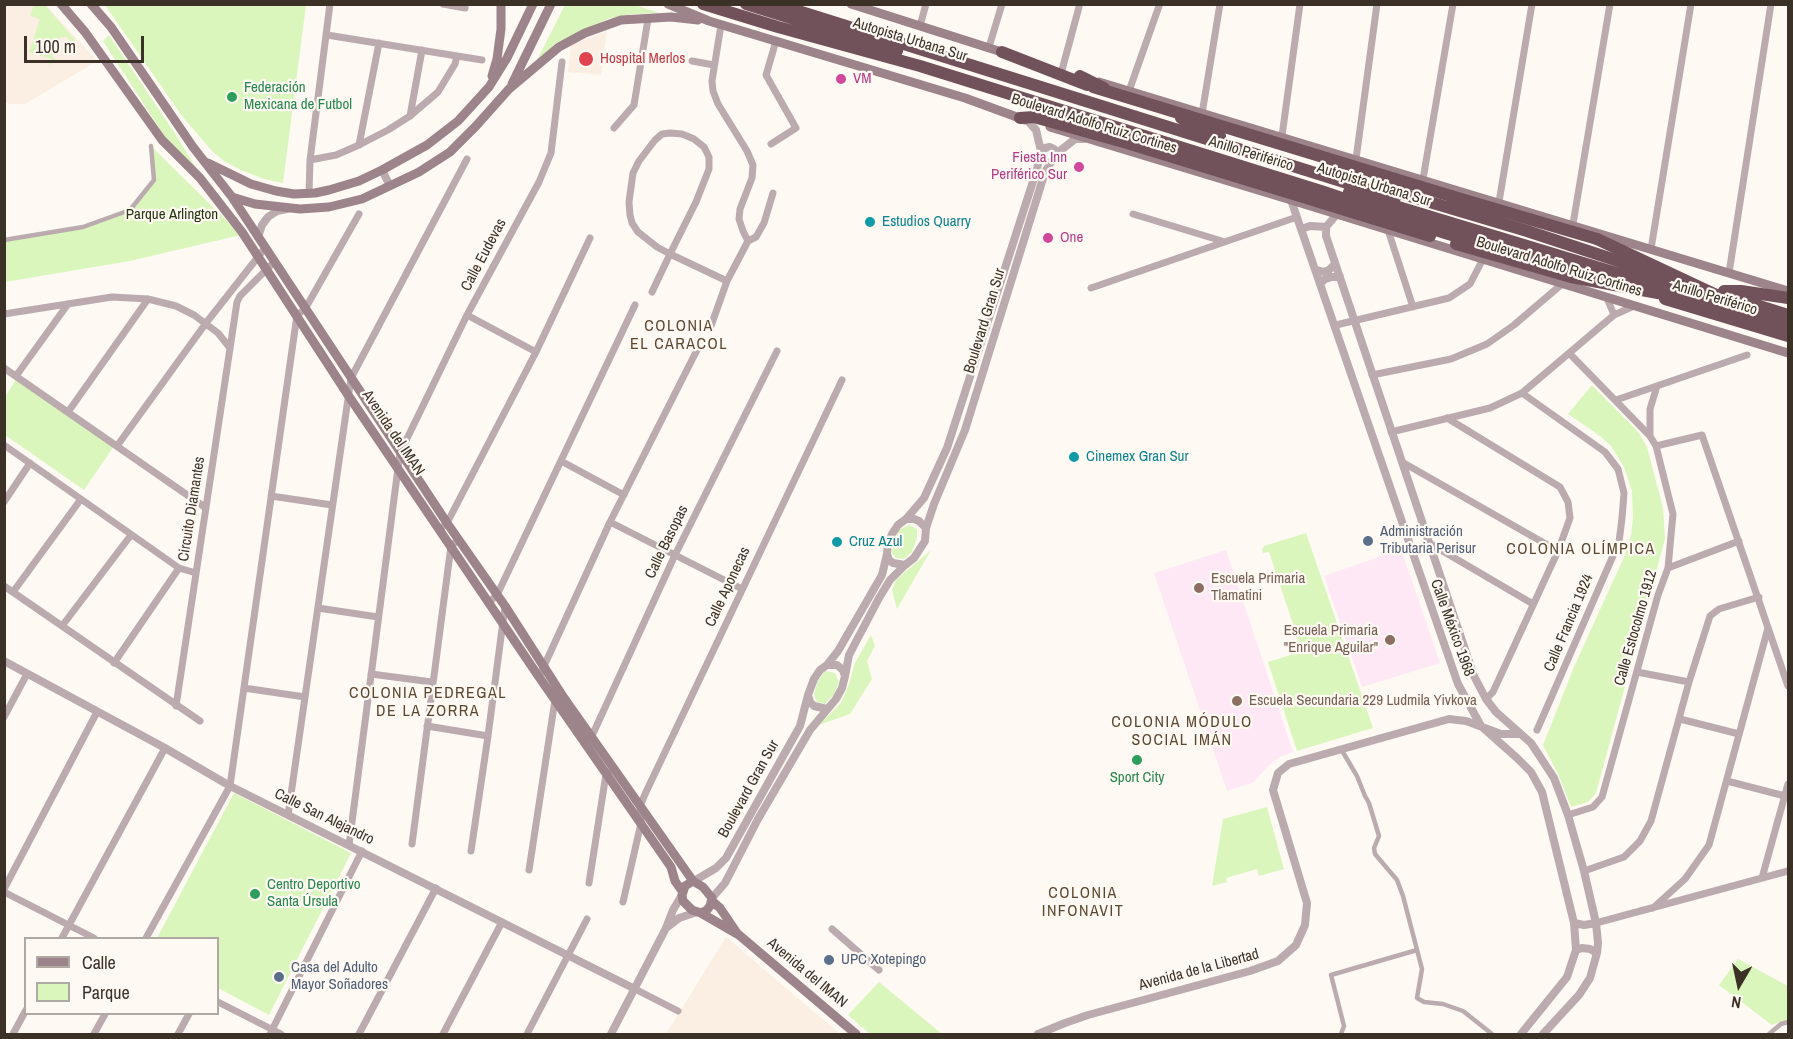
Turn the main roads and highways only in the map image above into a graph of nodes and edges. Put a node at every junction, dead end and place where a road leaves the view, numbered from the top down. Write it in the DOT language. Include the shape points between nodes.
graph roads {
  1 [pos="61,4"];
  2 [pos="91,4"];
  3 [pos="501,4"];
  4 [pos="533,4"];
  5 [pos="551,4"];
  6 [pos="668,4"];
  7 [pos="703,4"];
  8 [pos="746,4"];
  9 [pos="776,4"];
  10 [pos="800,4"];
  11 [pos="851,4"];
  12 [pos="709,21"];
  13 [pos="1002,51"];
  14 [pos="920,66"];
  15 [pos="1080,76"];
  16 [pos="489,87"];
  17 [pos="509,89"];
  18 [pos="1024,119"];
  19 [pos="1072,125"];
  20 [pos="1237,144"];
  21 [pos="1129,147"];
  22 [pos="1154,151"];
  23 [pos="201,158"];
  24 [pos="200,178"];
  25 [pos="232,197"];
  26 [pos="1448,248"];
  27 [pos="1540,261"];
  28 [pos="271,266"];
  29 [pos="1709,290"];
  30 [pos="1788,291"];
  31 [pos="1788,298"];
  32 [pos="1726,303"];
  33 [pos="1788,315"];
  34 [pos="1788,320"];
  35 [pos="1788,326"];
  36 [pos="1788,336"];
  37 [pos="1788,353"];
  38 [pos="443,526"];
  39 [pos="558,698"];
  40 [pos="610,772"];
  41 [pos="693,881"];
  42 [pos="682,893"];
  43 [pos="712,900"];
  44 [pos="699,913"];
  45 [pos="739,935"];
  46 [pos="856,1035"];
  1 -- 24 [label="main road, Avenida del IMAN" via="162,141"];
  2 -- 23 [label="main road, Avenida del IMAN"];
  3 -- 16 [label="main road" via="497,59"];
  4 -- 16 [label="main road"];
  5 -- 17 [label="main road"];
  6 -- 12 [label="main road, Boulevard Adolfo Ruiz Cortines"];
  7 -- 14 [label="highway, Anillo Periférico"];
  8 -- 32 [label="highway, Autopista Urbana Sur, bridge" via="1337,189"];
  9 -- 32 [label="highway, Autopista Urbana Sur, bridge"];
  10 -- 20 [label="highway, Anillo Periférico"];
  11 -- 13 [label="main road"];
  12 -- 17 [label="main road" via="670,17 621,20 559,47"];
  12 -- 18 [label="main road, Boulevard Adolfo Ruiz Cortines"];
  13 -- 15 [label="main road"];
  13 -- 32 [label="highway, bridge" via="1093,87 1597,239"];
  14 -- 19 [label="highway" via="942,80"];
  14 -- 27 [label="highway, Anillo Periférico"];
  15 -- 20 [label="highway"];
  15 -- 30 [label="main road"];
  16 -- 23 [label="main road" via="435,139 382,171 337,188 309,194 282,192 251,184"];
  17 -- 25 [label="main road" via="450,152 419,172 362,199 338,206 287,209"];
  18 -- 19 [label="highway" via="1034,117"];
  18 -- 21 [label="main road, Boulevard Adolfo Ruiz Cortines"];
  19 -- 21 [label="highway"];
  19 -- 22 [label="highway" via="1140,143"];
  20 -- 29 [label="highway, Anillo Periférico"];
  21 -- 22 [label="highway"];
  21 -- 26 [label="main road, Boulevard Adolfo Ruiz Cortines"];
  22 -- 32 [label="highway, bridge" via="1571,277"];
  23 -- 25 [label="main road, Avenida del IMAN"];
  24 -- 25 [label="main road"];
  24 -- 28 [label="main road, Avenida del IMAN" via="258,256"];
  25 -- 28 [label="main road, Avenida del IMAN" via="265,248"];
  26 -- 27 [label="highway"];
  26 -- 37 [label="main road, Boulevard Adolfo Ruiz Cortines"];
  27 -- 36 [label="highway, Anillo Periférico"];
  28 -- 38 [label="main road, Avenida del IMAN" via="351,378"];
  28 -- 38 [label="main road, Avenida del IMAN" via="348,395"];
  29 -- 31 [label="highway"];
  29 -- 33 [label="highway, Anillo Periférico"];
  32 -- 34 [label="highway, Autopista Urbana Sur"];
  32 -- 35 [label="highway, Autopista Urbana Sur"];
  38 -- 39 [label="main road, Avenida del IMAN" via="451,546 539,677"];
  38 -- 39 [label="main road, Avenida del IMAN" via="459,539 505,606"];
  39 -- 40 [label="main road, Avenida del IMAN"];
  40 -- 41 [label="main road, Avenida del IMAN" via="640,806"];
  40 -- 42 [label="main road, Avenida del IMAN" via="671,867"];
  41 -- 42 [label="main road"];
  41 -- 43 [label="main road" via="703,886"];
  42 -- 44 [label="main road" via="687,905"];
  43 -- 44 [label="main road" via="707,910"];
  43 -- 45 [label="main road, Avenida del IMAN"];
  44 -- 45 [label="main road, Avenida del IMAN"];
  45 -- 46 [label="main road, Avenida del IMAN"];
}
